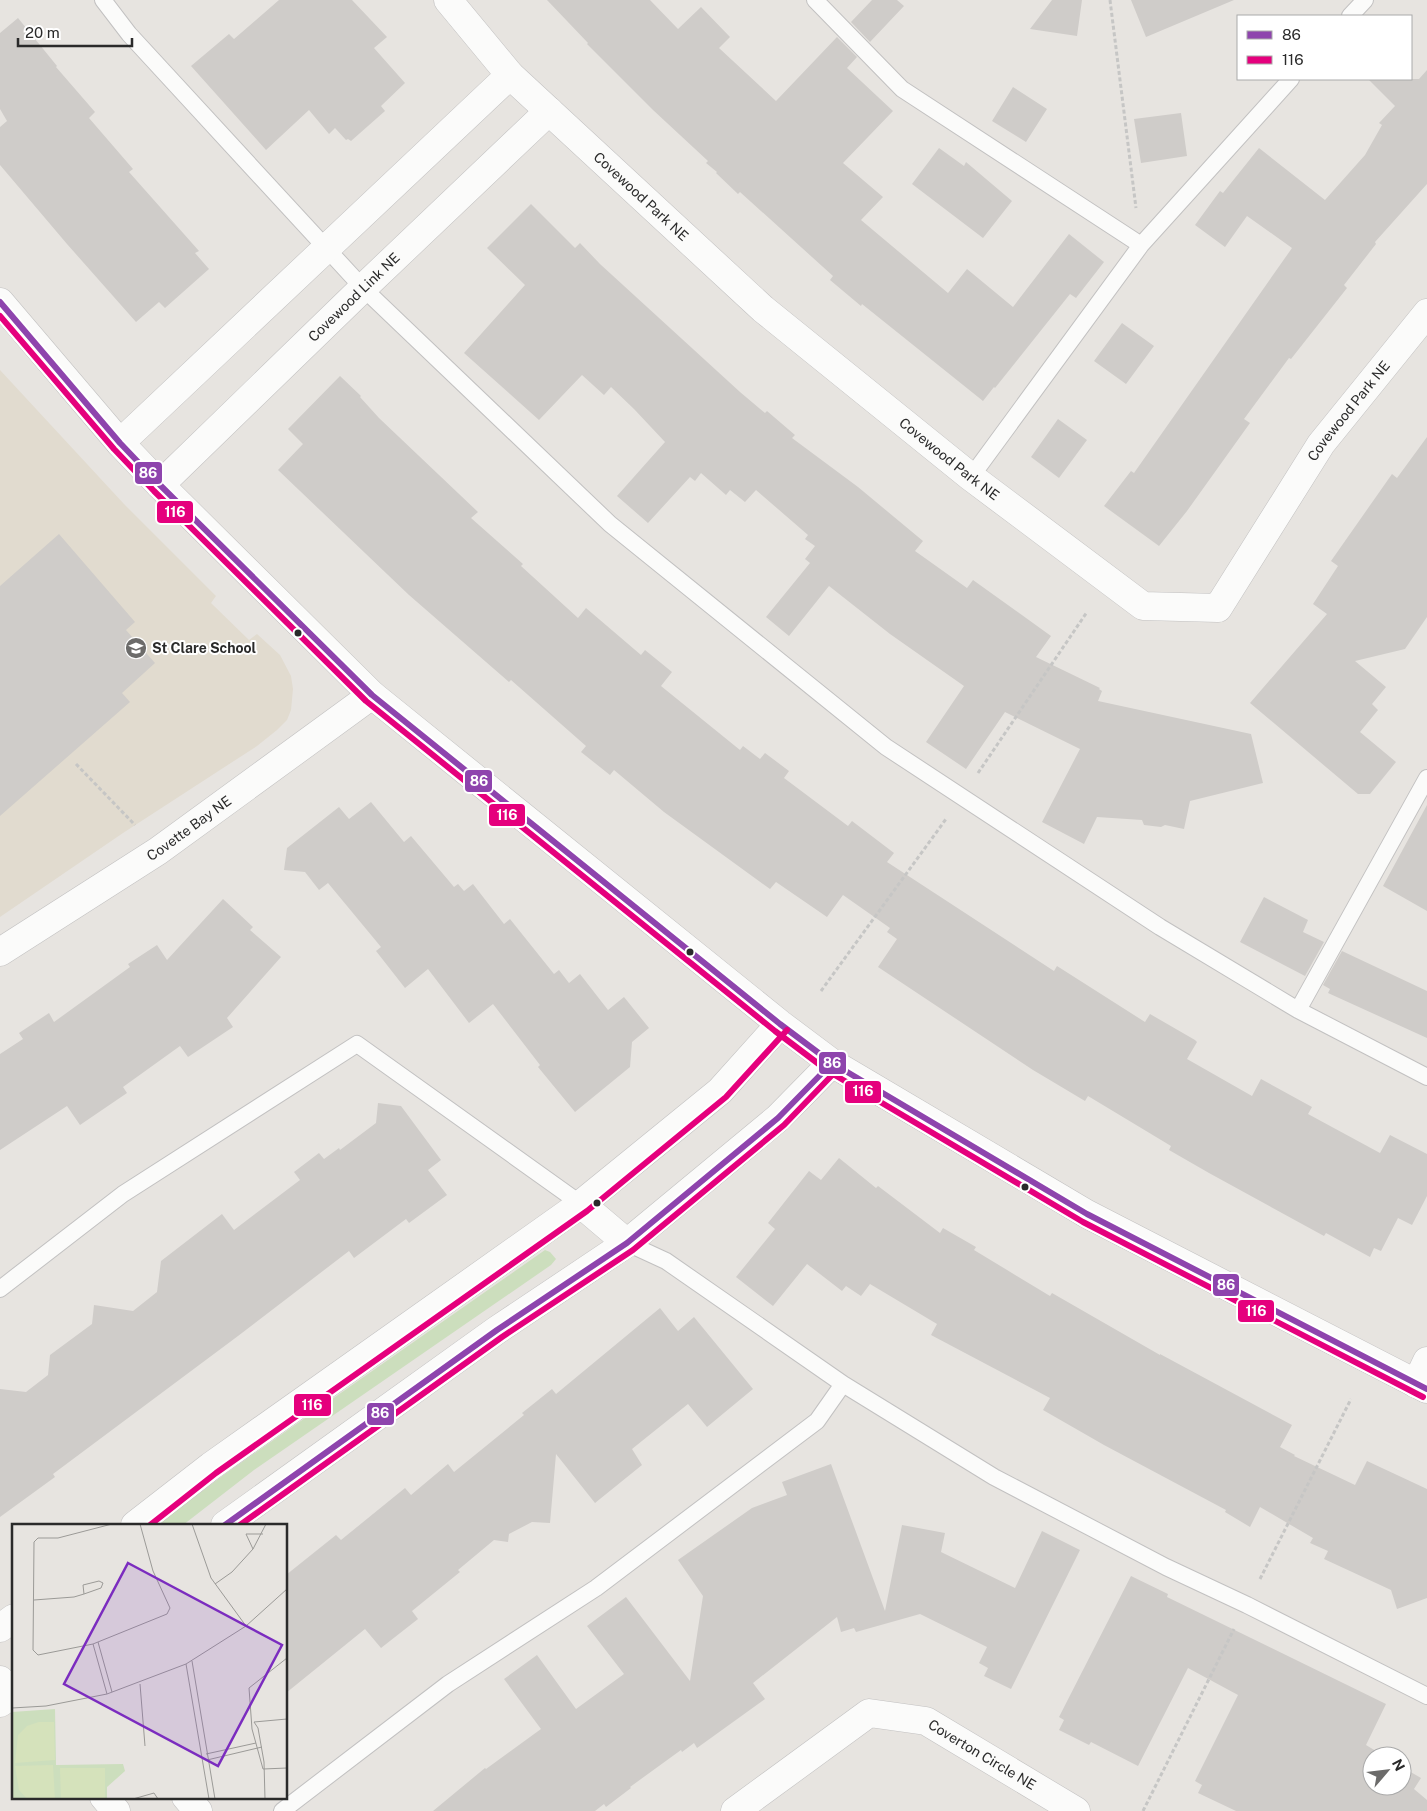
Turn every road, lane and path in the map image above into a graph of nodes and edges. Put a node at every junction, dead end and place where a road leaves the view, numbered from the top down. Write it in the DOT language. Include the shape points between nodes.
graph roads {
  1 [pos="103,0"];
  2 [pos="448,0"];
  3 [pos="815,0"];
  4 [pos="1110,0"];
  5 [pos="1365,0"];
  6 [pos="1351,15"];
  7 [pos="510,75"];
  8 [pos="1290,80"];
  9 [pos="549,112"];
  10 [pos="1141,245"];
  11 [pos="328,248"];
  12 [pos="363,288"];
  13 [pos="0,302"];
  14 [pos="1427,312"];
  15 [pos="120,443"];
  16 [pos="971,477"];
  17 [pos="160,485"];
  18 [pos="1087,612"];
  19 [pos="372,696"];
  20 [pos="76,764"];
  21 [pos="1427,778"];
  22 [pos="962,797"];
  23 [pos="140,830"];
  24 [pos="0,952"];
  25 [pos="821,991"];
  26 [pos="1298,1010"];
  27 [pos="780,1024"];
  28 [pos="832,1063"];
  29 [pos="1427,1077"];
  30 [pos="582,1204"];
  31 [pos="627,1243"];
  32 [pos="0,1288"];
  33 [pos="1423,1378"];
  34 [pos="843,1384"];
  35 [pos="136,1524"];
  36 [pos="226,1524"];
  37 [pos="12,1619"];
  38 [pos="0,1628"];
  39 [pos="1427,1696"];
  40 [pos="105,1798"];
  41 [pos="187,1798"];
  42 [pos="116,1811"];
  43 [pos="198,1811"];
  44 [pos="282,1811"];
  45 [pos="735,1811"];
  46 [pos="1076,1811"];
  1 -- 11 [label="lane" via="129,34"];
  2 -- 7 [label="street, Covewood Park NE"];
  3 -- 10 [label="lane" via="902,89"];
  4 -- 10 [label="path"];
  5 -- 6 [label="lane"];
  7 -- 9 [label="street, Covewood Park NE"];
  7 -- 11 [label="street"];
  8 -- 10 [label="lane"];
  9 -- 12 [label="street, Covewood Link NE"];
  9 -- 16 [label="street, Covewood Park NE" via="763,309"];
  10 -- 16 [label="lane"];
  11 -- 12 [label="lane"];
  11 -- 15 [label="street"];
  12 -- 17 [label="street, Covewood Link NE"];
  12 -- 22 [label="lane" via="610,524 886,747"];
  13 -- 15 [label="street"];
  14 -- 16 [label="street, Covewood Park NE" via="1321,444 1218,608 1143,606"];
  15 -- 17 [label="street"];
  17 -- 19 [label="street"];
  18 -- 22 [label="path"];
  19 -- 24 [label="street, Covette Bay NE" via="158,851"];
  19 -- 27 [label="street"];
  20 -- 23 [label="path"];
  21 -- 26 [label="lane"];
  22 -- 25 [label="path"];
  22 -- 26 [label="lane" via="1160,927"];
  26 -- 29 [label="lane"];
  27 -- 28 [label="street"];
  27 -- 30 [label="street" via="720,1091"];
  28 -- 31 [label="street" via="778,1118"];
  28 -- 33 [label="street" via="1087,1214"];
  30 -- 31 [label="street"];
  30 -- 32 [label="lane" via="357,1044 123,1194"];
  30 -- 35 [label="street" via="210,1466"];
  31 -- 34 [label="lane" via="666,1261"];
  31 -- 36 [label="street" via="497,1330"];
  34 -- 39 [label="lane" via="994,1478"];
  34 -- 44 [label="lane" via="817,1421 596,1588 448,1684"];
  37 -- 38 [label="street"];
  40 -- 42 [label="street"];
  41 -- 43 [label="street"];
  45 -- 46 [label="street, Coverton Circle NE" via="869,1713 926,1722"];
}
